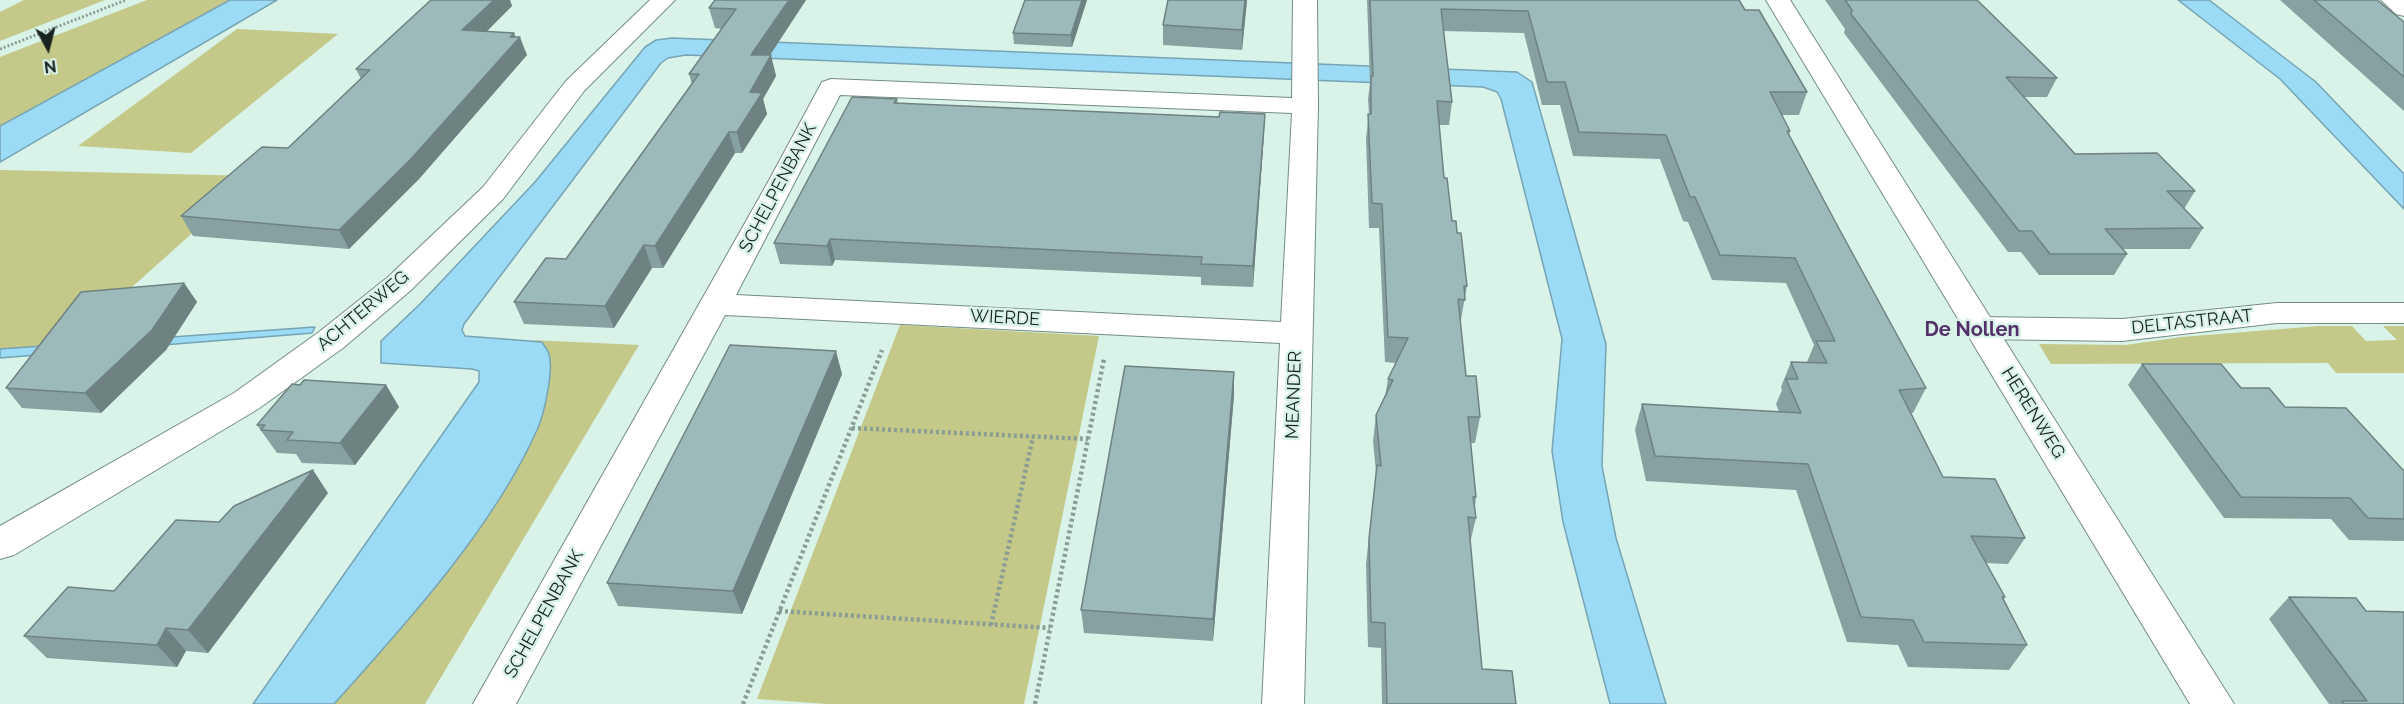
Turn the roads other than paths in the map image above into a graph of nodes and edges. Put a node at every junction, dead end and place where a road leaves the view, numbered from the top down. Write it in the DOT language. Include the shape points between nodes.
graph roads {
  1 [pos="663,0"];
  2 [pos="1305,0"];
  3 [pos="1778,0"];
  4 [pos="2392,0"];
  5 [pos="2404,9"];
  6 [pos="1305,96"];
  7 [pos="715,304"];
  8 [pos="2404,313"];
  9 [pos="1980,328"];
  10 [pos="1296,333"];
  11 [pos="0,544"];
  12 [pos="494,704"];
  13 [pos="1282,704"];
  14 [pos="2213,704"];
  1 -- 11 [label="street, ACHTERWEG" via="575,86 493,193 399,284 331,340 246,401"];
  2 -- 6 [label="street, MEANDER"];
  3 -- 9 [label="street, HERENWEG"];
  4 -- 5 [label="street"];
  6 -- 7 [label="street, SCHELPENBANK" via="831,87"];
  6 -- 10 [label="street, MEANDER"];
  7 -- 10 [label="street, WIERDE"];
  7 -- 12 [label="street, SCHELPENBANK"];
  8 -- 9 [label="street, DELTASTRAAT" via="2277,313 2122,330"];
  9 -- 14 [label="street, HERENWEG"];
  10 -- 13 [label="street, MEANDER"];
}
